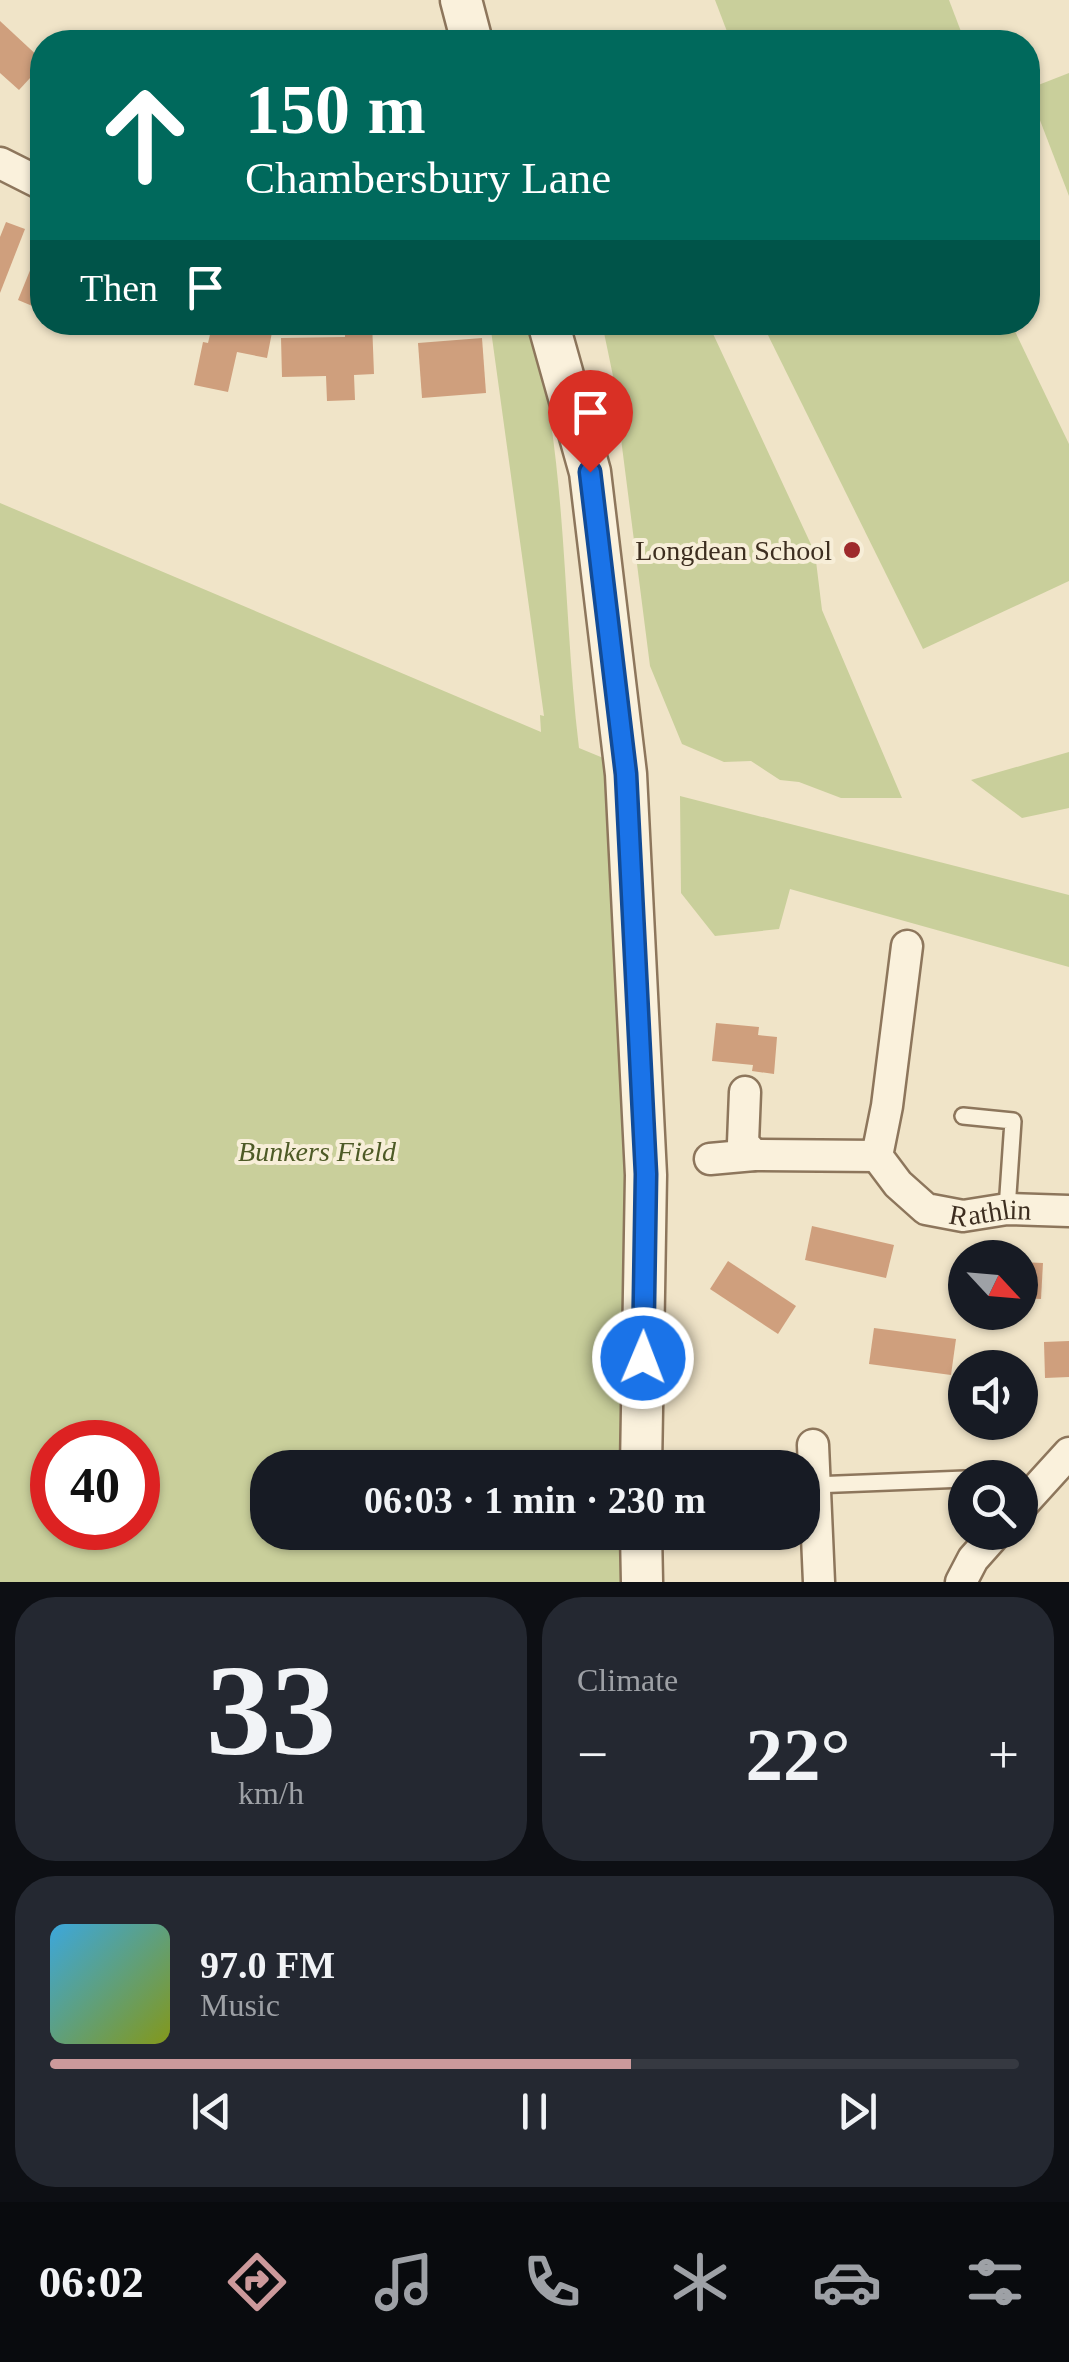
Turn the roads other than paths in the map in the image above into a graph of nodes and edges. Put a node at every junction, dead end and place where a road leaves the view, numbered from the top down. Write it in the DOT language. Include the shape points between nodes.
graph roads {
  1 [pos="460,0"];
  2 [pos="469,30"];
  3 [pos="0,164"];
  4 [pos="30,178"];
  5 [pos="552,335"];
  6 [pos="907,946"];
  7 [pos="745,1092"];
  8 [pos="962,1116"];
  9 [pos="754,1156"];
  10 [pos="877,1156"];
  11 [pos="710,1159"];
  12 [pos="1007,1209"];
  13 [pos="1069,1211"];
  14 [pos="813,1445"];
  15 [pos="640,1450"];
  16 [pos="813,1450"];
  17 [pos="1069,1454"];
  18 [pos="948,1480"];
  19 [pos="820,1485"];
  20 [pos="1038,1488"];
  21 [pos="642,1550"];
  22 [pos="817,1550"];
  23 [pos="980,1550"];
  24 [pos="642,1582"];
  25 [pos="819,1582"];
  26 [pos="961,1582"];
  1 -- 2 [label="street"];
  3 -- 4 [label="street"];
  5 -- 15 [label="street" via="590,472 626,774 646,1174"];
  6 -- 10 [label="street"];
  7 -- 9 [label="street" via="742,1144"];
  8 -- 12 [label="lane" via="1013,1121"];
  9 -- 10 [label="street"];
  9 -- 11 [label="street"];
  10 -- 12 [label="street, Rathlin" via="926,1209 963,1216"];
  12 -- 13 [label="street, Rathlin"];
  14 -- 16 [label="street"];
  17 -- 20 [label="street"];
  18 -- 19 [label="lane"];
  21 -- 24 [label="street"];
  22 -- 25 [label="street"];
  23 -- 26 [label="street"];
}
